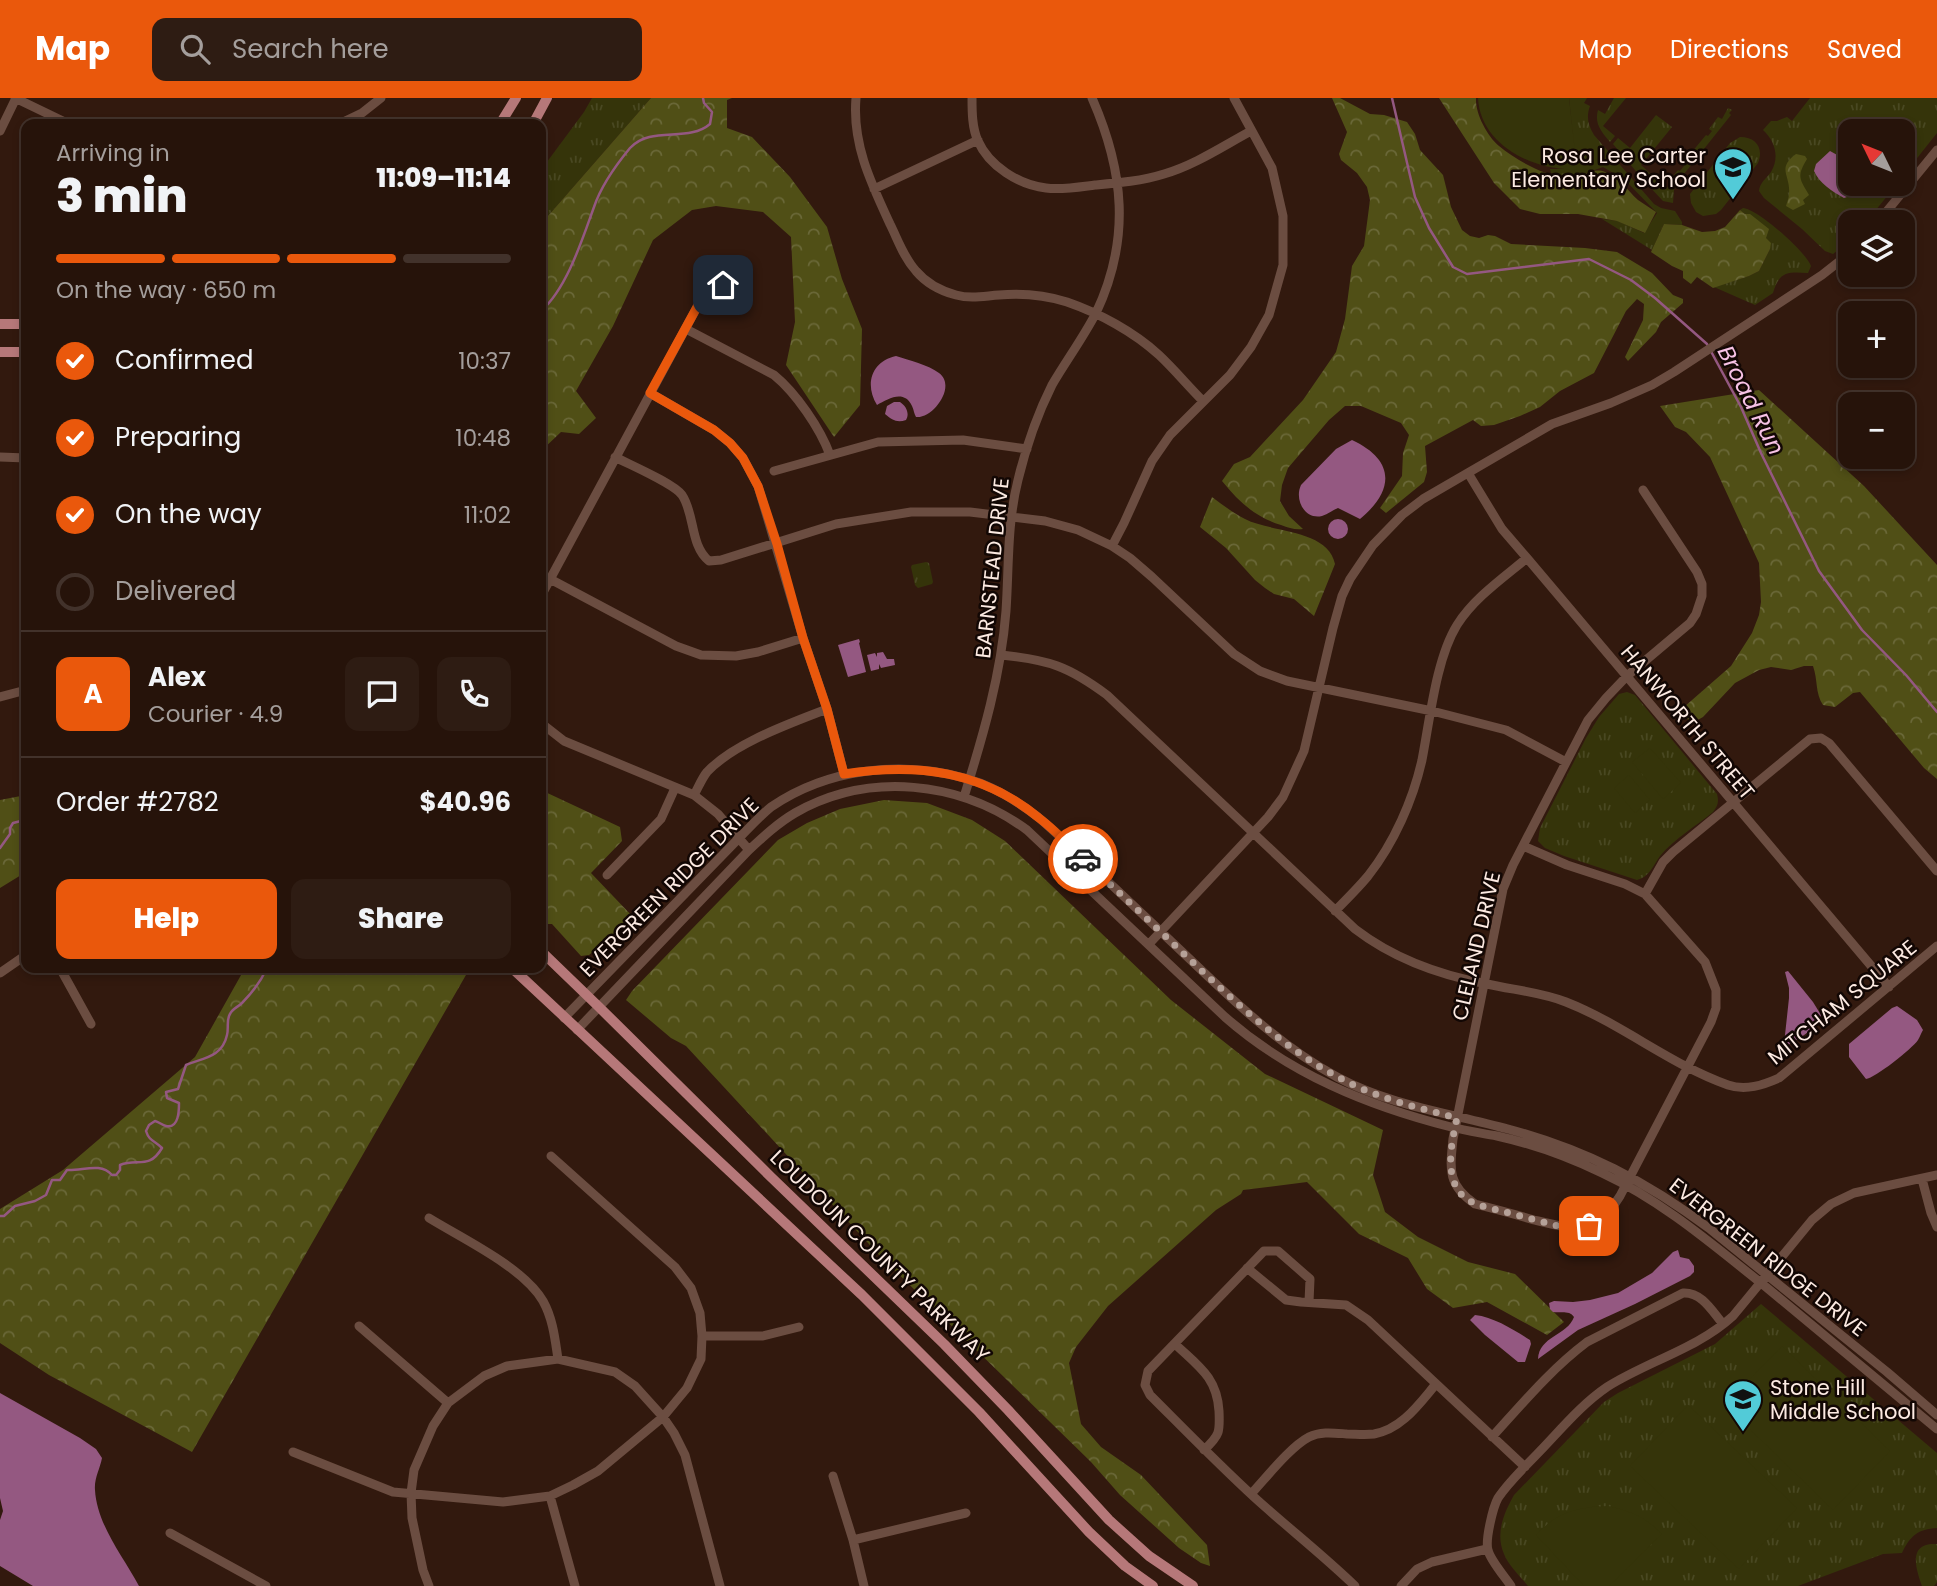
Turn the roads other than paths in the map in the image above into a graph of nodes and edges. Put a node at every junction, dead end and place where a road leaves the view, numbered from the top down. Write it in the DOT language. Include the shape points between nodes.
graph roads {
  1 [pos="16,98"];
  2 [pos="381,98"];
  3 [pos="516,98"];
  4 [pos="547,98"];
  5 [pos="856,98"];
  6 [pos="972,98"];
  7 [pos="1092,98"];
  8 [pos="1234,98"];
  9 [pos="59,119"];
  10 [pos="349,119"];
  11 [pos="503,119"];
  12 [pos="536,119"];
  13 [pos="0,131"];
  14 [pos="1251,131"];
  15 [pos="978,140"];
  16 [pos="1937,150"];
  17 [pos="1118,183"];
  18 [pos="874,189"];
  19 [pos="1888,210"];
  20 [pos="1838,262"];
  21 [pos="723,285"];
  22 [pos="1095,314"];
  23 [pos="0,324"];
  24 [pos="21,324"];
  25 [pos="686,329"];
  26 [pos="0,352"];
  27 [pos="21,352"];
  28 [pos="650,393"];
  29 [pos="1203,401"];
  30 [pos="1027,449"];
  31 [pos="830,455"];
  32 [pos="0,457"];
  33 [pos="615,457"];
  34 [pos="21,458"];
  35 [pos="774,471"];
  36 [pos="1468,473"];
  37 [pos="1643,490"];
  38 [pos="1011,516"];
  39 [pos="777,544"];
  40 [pos="1112,546"];
  41 [pos="1527,558"];
  42 [pos="550,579"];
  43 [pos="546,587"];
  44 [pos="803,638"];
  45 [pos="1001,655"];
  46 [pos="1627,676"];
  47 [pos="1319,688"];
  48 [pos="21,691"];
  49 [pos="0,697"];
  50 [pos="827,709"];
  51 [pos="1432,711"];
  52 [pos="546,727"];
  53 [pos="1566,762"];
  54 [pos="844,774"];
  55 [pos="970,779"];
  56 [pos="675,788"];
  57 [pos="694,795"];
  58 [pos="964,797"];
  59 [pos="1732,802"];
  60 [pos="1253,833"];
  61 [pos="740,836"];
  62 [pos="1523,846"];
  63 [pos="749,850"];
  64 [pos="1937,871"];
  65 [pos="607,875"];
  66 [pos="1645,894"];
  67 [pos="1335,911"];
  68 [pos="1161,932"];
  69 [pos="1149,944"];
  70 [pos="1937,946"];
  71 [pos="546,956"];
  72 [pos="21,959"];
  73 [pos="63,973"];
  74 [pos="517,973"];
  75 [pos="0,974"];
  76 [pos="1485,984"];
  77 [pos="1889,987"];
  78 [pos="586,995"];
  79 [pos="599,1007"];
  80 [pos="564,1018"];
  81 [pos="92,1024"];
  82 [pos="577,1030"];
  83 [pos="1689,1067"];
  84 [pos="1456,1123"];
  85 [pos="551,1156"];
  86 [pos="1937,1175"];
  87 [pos="1922,1179"];
  88 [pos="1628,1180"];
  89 [pos="429,1219"];
  90 [pos="1937,1227"];
  91 [pos="1247,1268"];
  92 [pos="1763,1279"];
  93 [pos="1308,1302"];
  94 [pos="1724,1324"];
  95 [pos="359,1326"];
  96 [pos="799,1327"];
  97 [pos="702,1336"];
  98 [pos="1175,1344"];
  99 [pos="558,1359"];
  100 [pos="1436,1384"];
  101 [pos="448,1403"];
  102 [pos="1937,1415"];
  103 [pos="663,1417"];
  104 [pos="1937,1429"];
  105 [pos="1492,1437"];
  106 [pos="1204,1450"];
  107 [pos="293,1452"];
  108 [pos="1525,1467"];
  109 [pos="833,1476"];
  110 [pos="411,1493"];
  111 [pos="1251,1494"];
  112 [pos="550,1496"];
  113 [pos="966,1513"];
  114 [pos="170,1533"];
  115 [pos="853,1540"];
  116 [pos="1487,1549"];
  117 [pos="266,1586"];
  118 [pos="429,1586"];
  119 [pos="575,1586"];
  120 [pos="720,1586"];
  121 [pos="864,1586"];
  122 [pos="1153,1586"];
  123 [pos="1193,1586"];
  124 [pos="1355,1586"];
  125 [pos="1401,1586"];
  126 [pos="1511,1586"];
  1 -- 9 [label="street"];
  1 -- 13 [label="street"];
  2 -- 10 [label="street"];
  3 -- 11 [label="main road"];
  4 -- 12 [label="main road"];
  5 -- 18 [label="street" via="857,137"];
  6 -- 15 [label="street"];
  7 -- 17 [label="street, BARNSTEAD DRIVE" via="1112,150"];
  8 -- 14 [label="street"];
  14 -- 17 [label="street" via="1189,165"];
  14 -- 29 [label="street" via="1276,181 1283,216 1283,265 1269,315 1257,336 1230,375"];
  15 -- 17 [label="street" via="998,167 1029,184 1059,188"];
  15 -- 18 [label="street"];
  16 -- 19 [label="street"];
  17 -- 22 [label="street, BARNSTEAD DRIVE" via="1116,246"];
  18 -- 22 [label="street" via="906,258 934,286 960,296 1051,298"];
  20 -- 36 [label="street" via="1652,385 1552,424"];
  21 -- 25 [label="street" via="702,298"];
  22 -- 29 [label="street" via="1149,347"];
  22 -- 30 [label="street, BARNSTEAD DRIVE" via="1052,386"];
  23 -- 24 [label="main road"];
  25 -- 28 [label="street"];
  25 -- 31 [label="street" via="782,382 816,427"];
  26 -- 27 [label="main road"];
  28 -- 33 [label="street"];
  28 -- 39 [label="street" via="714,430 743,458 758,486"];
  29 -- 40 [label="street" via="1152,461"];
  30 -- 31 [label="street" via="963,440 878,442"];
  30 -- 38 [label="street, BARNSTEAD DRIVE"];
  31 -- 35 [label="street"];
  32 -- 34 [label="street"];
  33 -- 39 [label="street" via="677,490 686,503 701,553 709,561"];
  33 -- 42 [label="street"];
  36 -- 41 [label="street, HANWORTH STREET"];
  36 -- 47 [label="street" via="1412,507 1373,545 1342,596"];
  37 -- 46 [label="street, CLELAND DRIVE" via="1697,572 1702,596 1690,623"];
  38 -- 39 [label="street" via="911,512 836,524"];
  38 -- 40 [label="street" via="1078,530"];
  38 -- 45 [label="street, BARNSTEAD DRIVE"];
  39 -- 44 [label="street"];
  40 -- 47 [label="street" via="1234,654 1260,671"];
  41 -- 46 [label="street, HANWORTH STREET"];
  41 -- 51 [label="street" via="1458,623 1442,661"];
  42 -- 43 [label="street"];
  42 -- 44 [label="street" via="701,655 736,656"];
  44 -- 50 [label="street"];
  45 -- 55 [label="street, BARNSTEAD DRIVE"];
  45 -- 60 [label="street, MITCHAM SQUARE" via="1059,665 1093,684"];
  46 -- 53 [label="street, CLELAND DRIVE" via="1588,720"];
  46 -- 59 [label="street, HANWORTH STREET"];
  47 -- 51 [label="street"];
  47 -- 60 [label="street" via="1294,776"];
  48 -- 49 [label="street"];
  50 -- 54 [label="street"];
  50 -- 57 [label="street" via="768,732 731,753 706,773"];
  51 -- 53 [label="street" via="1506,730"];
  51 -- 67 [label="street" via="1415,786 1400,823 1368,875"];
  52 -- 56 [label="street" via="564,741"];
  53 -- 62 [label="street, CLELAND DRIVE"];
  54 -- 55 [label="street, EVERGREEN RIDGE DRIVE" via="909,769"];
  54 -- 61 [label="street, EVERGREEN RIDGE DRIVE" via="770,808"];
  55 -- 58 [label="street, BARNSTEAD DRIVE"];
  55 -- 68 [label="street, EVERGREEN RIDGE DRIVE" via="1038,817"];
  56 -- 57 [label="street"];
  56 -- 65 [label="street" via="661,819"];
  57 -- 61 [label="street"];
  58 -- 63 [label="street, EVERGREEN RIDGE DRIVE" via="920,787 869,788 796,813"];
  58 -- 69 [label="street, EVERGREEN RIDGE DRIVE" via="1027,830"];
  59 -- 64 [label="street" via="1804,743 1821,738"];
  59 -- 66 [label="street" via="1663,862"];
  59 -- 77 [label="street, HANWORTH STREET"];
  60 -- 67 [label="street, MITCHAM SQUARE"];
  60 -- 68 [label="street"];
  61 -- 63 [label="street"];
  61 -- 78 [label="street, EVERGREEN RIDGE DRIVE"];
  62 -- 66 [label="street"];
  62 -- 76 [label="street, CLELAND DRIVE" via="1503,889"];
  63 -- 79 [label="street, EVERGREEN RIDGE DRIVE"];
  66 -- 83 [label="street, CLELAND DRIVE" via="1705,962 1716,990 1716,1008"];
  67 -- 76 [label="street, MITCHAM SQUARE" via="1401,959"];
  68 -- 69 [label="street"];
  68 -- 84 [label="street, EVERGREEN RIDGE DRIVE" via="1246,1012 1298,1053 1377,1095"];
  69 -- 84 [label="street, EVERGREEN RIDGE DRIVE" via="1240,1031 1275,1055 1383,1108"];
  70 -- 77 [label="street, MITCHAM SQUARE"];
  71 -- 78 [label="main road, LOUDOUN COUNTY PARKWAY"];
  72 -- 75 [label="street"];
  73 -- 81 [label="street"];
  74 -- 80 [label="main road, LOUDOUN COUNTY PARKWAY"];
  76 -- 83 [label="street, MITCHAM SQUARE" via="1568,1003"];
  76 -- 84 [label="street, CLELAND DRIVE"];
  77 -- 83 [label="street, MITCHAM SQUARE" via="1779,1078 1763,1085 1728,1085"];
  78 -- 79 [label="main road, LOUDOUN COUNTY PARKWAY"];
  78 -- 80 [label="street, EVERGREEN RIDGE DRIVE"];
  79 -- 82 [label="street, EVERGREEN RIDGE DRIVE"];
  79 -- 123 [label="main road, LOUDOUN COUNTY PARKWAY" via="944,1344 1108,1520"];
  80 -- 82 [label="main road, LOUDOUN COUNTY PARKWAY"];
  82 -- 122 [label="main road, LOUDOUN COUNTY PARKWAY" via="862,1295 979,1412 1089,1532"];
  83 -- 88 [label="street, CLELAND DRIVE"];
  84 -- 88 [label="street, EVERGREEN RIDGE DRIVE"];
  84 -- 88 [label="street, CLELAND DRIVE" via="1450,1166 1453,1181 1475,1204 1569,1229 1589,1226 1606,1216"];
  85 -- 97 [label="street" via="675,1267 691,1288"];
  86 -- 87 [label="street"];
  87 -- 90 [label="street"];
  87 -- 92 [label="street" via="1854,1193 1831,1204"];
  88 -- 92 [label="street, EVERGREEN RIDGE DRIVE"];
  89 -- 99 [label="street" via="510,1267 530,1285 552,1324"];
  91 -- 93 [label="street" via="1286,1300"];
  91 -- 93 [label="street" via="1264,1251 1278,1251 1310,1279"];
  91 -- 98 [label="street"];
  92 -- 94 [label="street"];
  92 -- 102 [label="street, EVERGREEN RIDGE DRIVE" via="1887,1371"];
  92 -- 104 [label="street, EVERGREEN RIDGE DRIVE"];
  93 -- 100 [label="street" via="1346,1305"];
  94 -- 105 [label="street" via="1701,1297 1683,1293 1587,1342 1558,1365"];
  94 -- 108 [label="street" via="1595,1395"];
  95 -- 101 [label="street"];
  96 -- 97 [label="street" via="763,1336"];
  97 -- 103 [label="street" via="701,1359 687,1388"];
  98 -- 106 [label="street" via="1204,1372 1218,1397 1220,1430"];
  98 -- 106 [label="street" via="1149,1371 1145,1385"];
  99 -- 101 [label="street" via="508,1366 484,1376"];
  99 -- 103 [label="street" via="615,1372"];
  100 -- 105 [label="street"];
  100 -- 111 [label="street" via="1400,1423 1386,1430 1310,1437"];
  101 -- 110 [label="street" via="424,1446"];
  103 -- 112 [label="street" via="597,1471"];
  103 -- 120 [label="street" via="685,1455"];
  105 -- 108 [label="street"];
  106 -- 111 [label="street"];
  107 -- 110 [label="street" via="375,1486"];
  108 -- 116 [label="street" via="1497,1499"];
  109 -- 115 [label="street"];
  110 -- 112 [label="street" via="503,1502"];
  110 -- 118 [label="street" via="414,1530"];
  111 -- 124 [label="street"];
  112 -- 119 [label="street"];
  113 -- 115 [label="street"];
  114 -- 117 [label="street"];
  115 -- 121 [label="street"];
  116 -- 125 [label="street" via="1432,1562 1417,1569"];
  116 -- 126 [label="street"];
}
